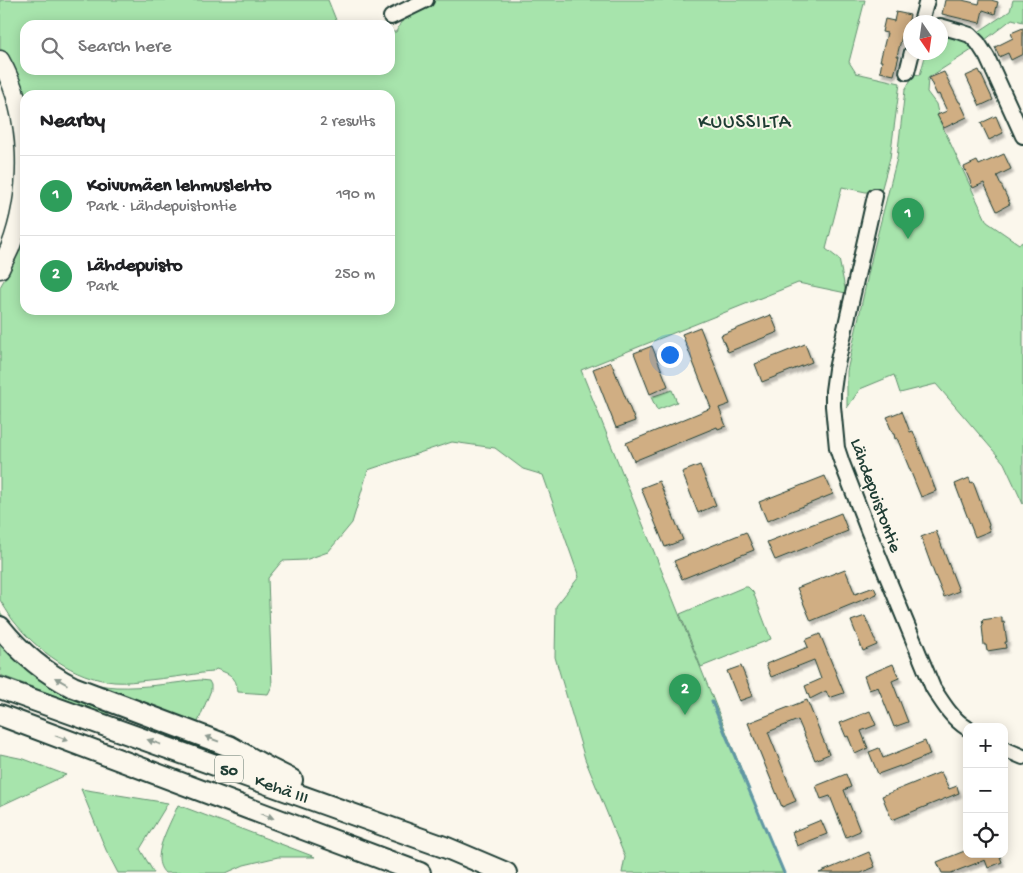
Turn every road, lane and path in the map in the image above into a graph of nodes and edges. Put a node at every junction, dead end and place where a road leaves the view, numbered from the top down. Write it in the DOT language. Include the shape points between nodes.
graph roads {
  1 [pos="426,0"];
  2 [pos="927,0"];
  3 [pos="925,15"];
  4 [pos="391,17"];
  5 [pos="948,28"];
  6 [pos="0,60"];
  7 [pos="910,60"];
  8 [pos="907,72"];
  9 [pos="20,117"];
  10 [pos="1023,136"];
  11 [pos="875,196"];
  12 [pos="20,210"];
  13 [pos="0,269"];
  14 [pos="0,627"];
  15 [pos="4,688"];
  16 [pos="0,715"];
  17 [pos="963,726"];
  18 [pos="1008,751"];
  19 [pos="1023,757"];
  20 [pos="447,848"];
  21 [pos="420,873"];
  22 [pos="506,873"];
  1 -- 4 [label="street"];
  2 -- 3 [label="street"];
  5 -- 10 [label="street" via="962,32 978,43"];
  6 -- 9 [label="main road"];
  7 -- 8 [label="street"];
  11 -- 17 [label="street, Lähdepuistontie" via="836,369 833,406 837,448 933,688"];
  12 -- 13 [label="main road"];
  20 -- 14 [label="highway, one-way" via="391,817 304,785 229,746 59,680 30,659"];
  20 -- 15 [label="highway, Kehä III / 50, one-way"];
  16 -- 21 [label="highway, Kehä III / 50, one-way"];
  18 -- 19 [label="street"];
  20 -- 22 [label="highway, Kehä III / 50"];
}
